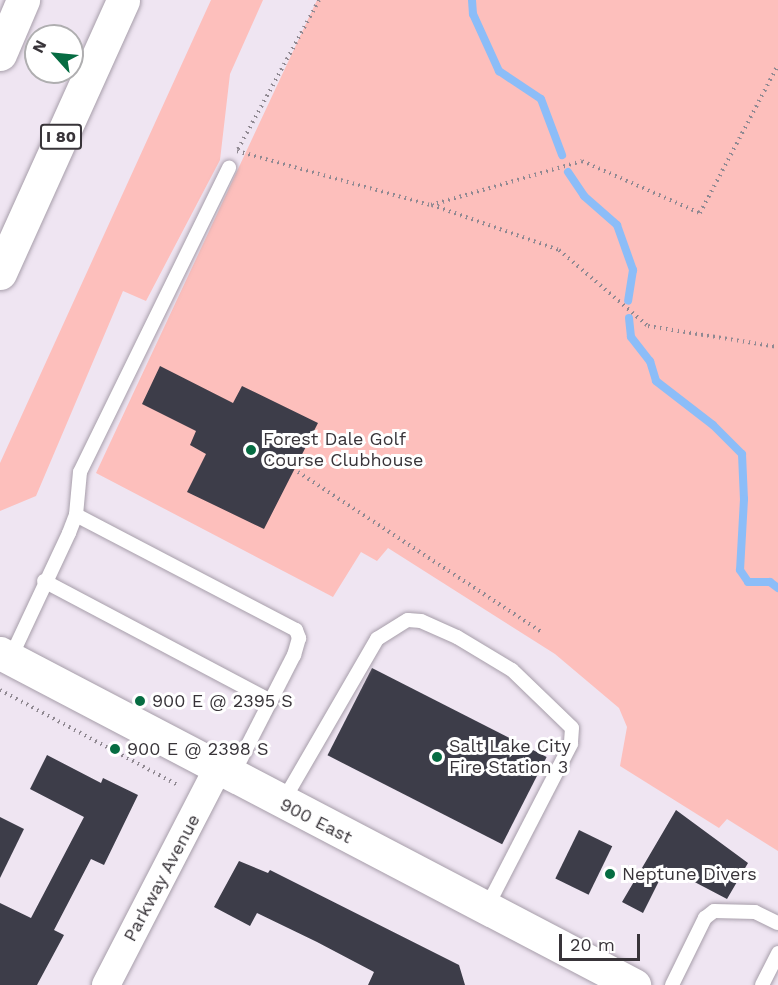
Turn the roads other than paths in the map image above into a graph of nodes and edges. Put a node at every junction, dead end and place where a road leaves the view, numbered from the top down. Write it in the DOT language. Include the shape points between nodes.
graph roads {
  1 [pos="23,0"];
  2 [pos="123,0"];
  3 [pos="0,54"];
  4 [pos="229,168"];
  5 [pos="0,273"];
  6 [pos="76,515"];
  7 [pos="44,581"];
  8 [pos="5,656"];
  9 [pos="271,700"];
  10 [pos="224,774"];
  11 [pos="281,803"];
  12 [pos="486,909"];
  13 [pos="778,923"];
  14 [pos="778,953"];
  15 [pos="106,985"];
  16 [pos="634,985"];
  17 [pos="672,985"];
  18 [pos="762,985"];
  1 -- 3 [label="main road"];
  2 -- 5 [label="main road, I 80"];
  4 -- 6 [label="lane" via="80,472"];
  6 -- 7 [label="lane"];
  6 -- 9 [label="lane" via="296,630 299,638 294,656"];
  7 -- 8 [label="lane"];
  7 -- 9 [label="lane"];
  8 -- 10 [label="main road, 900 East"];
  9 -- 10 [label="lane"];
  10 -- 11 [label="main road, 900 East"];
  10 -- 15 [label="street, Parkway Avenue"];
  11 -- 12 [label="main road, 900 East"];
  11 -- 12 [label="lane" via="377,639 408,620 421,621 457,637 512,670 572,728 571,744"];
  12 -- 16 [label="main road, 900 East"];
  13 -- 17 [label="lane" via="755,912 714,912 705,918"];
  14 -- 18 [label="lane"];
}
